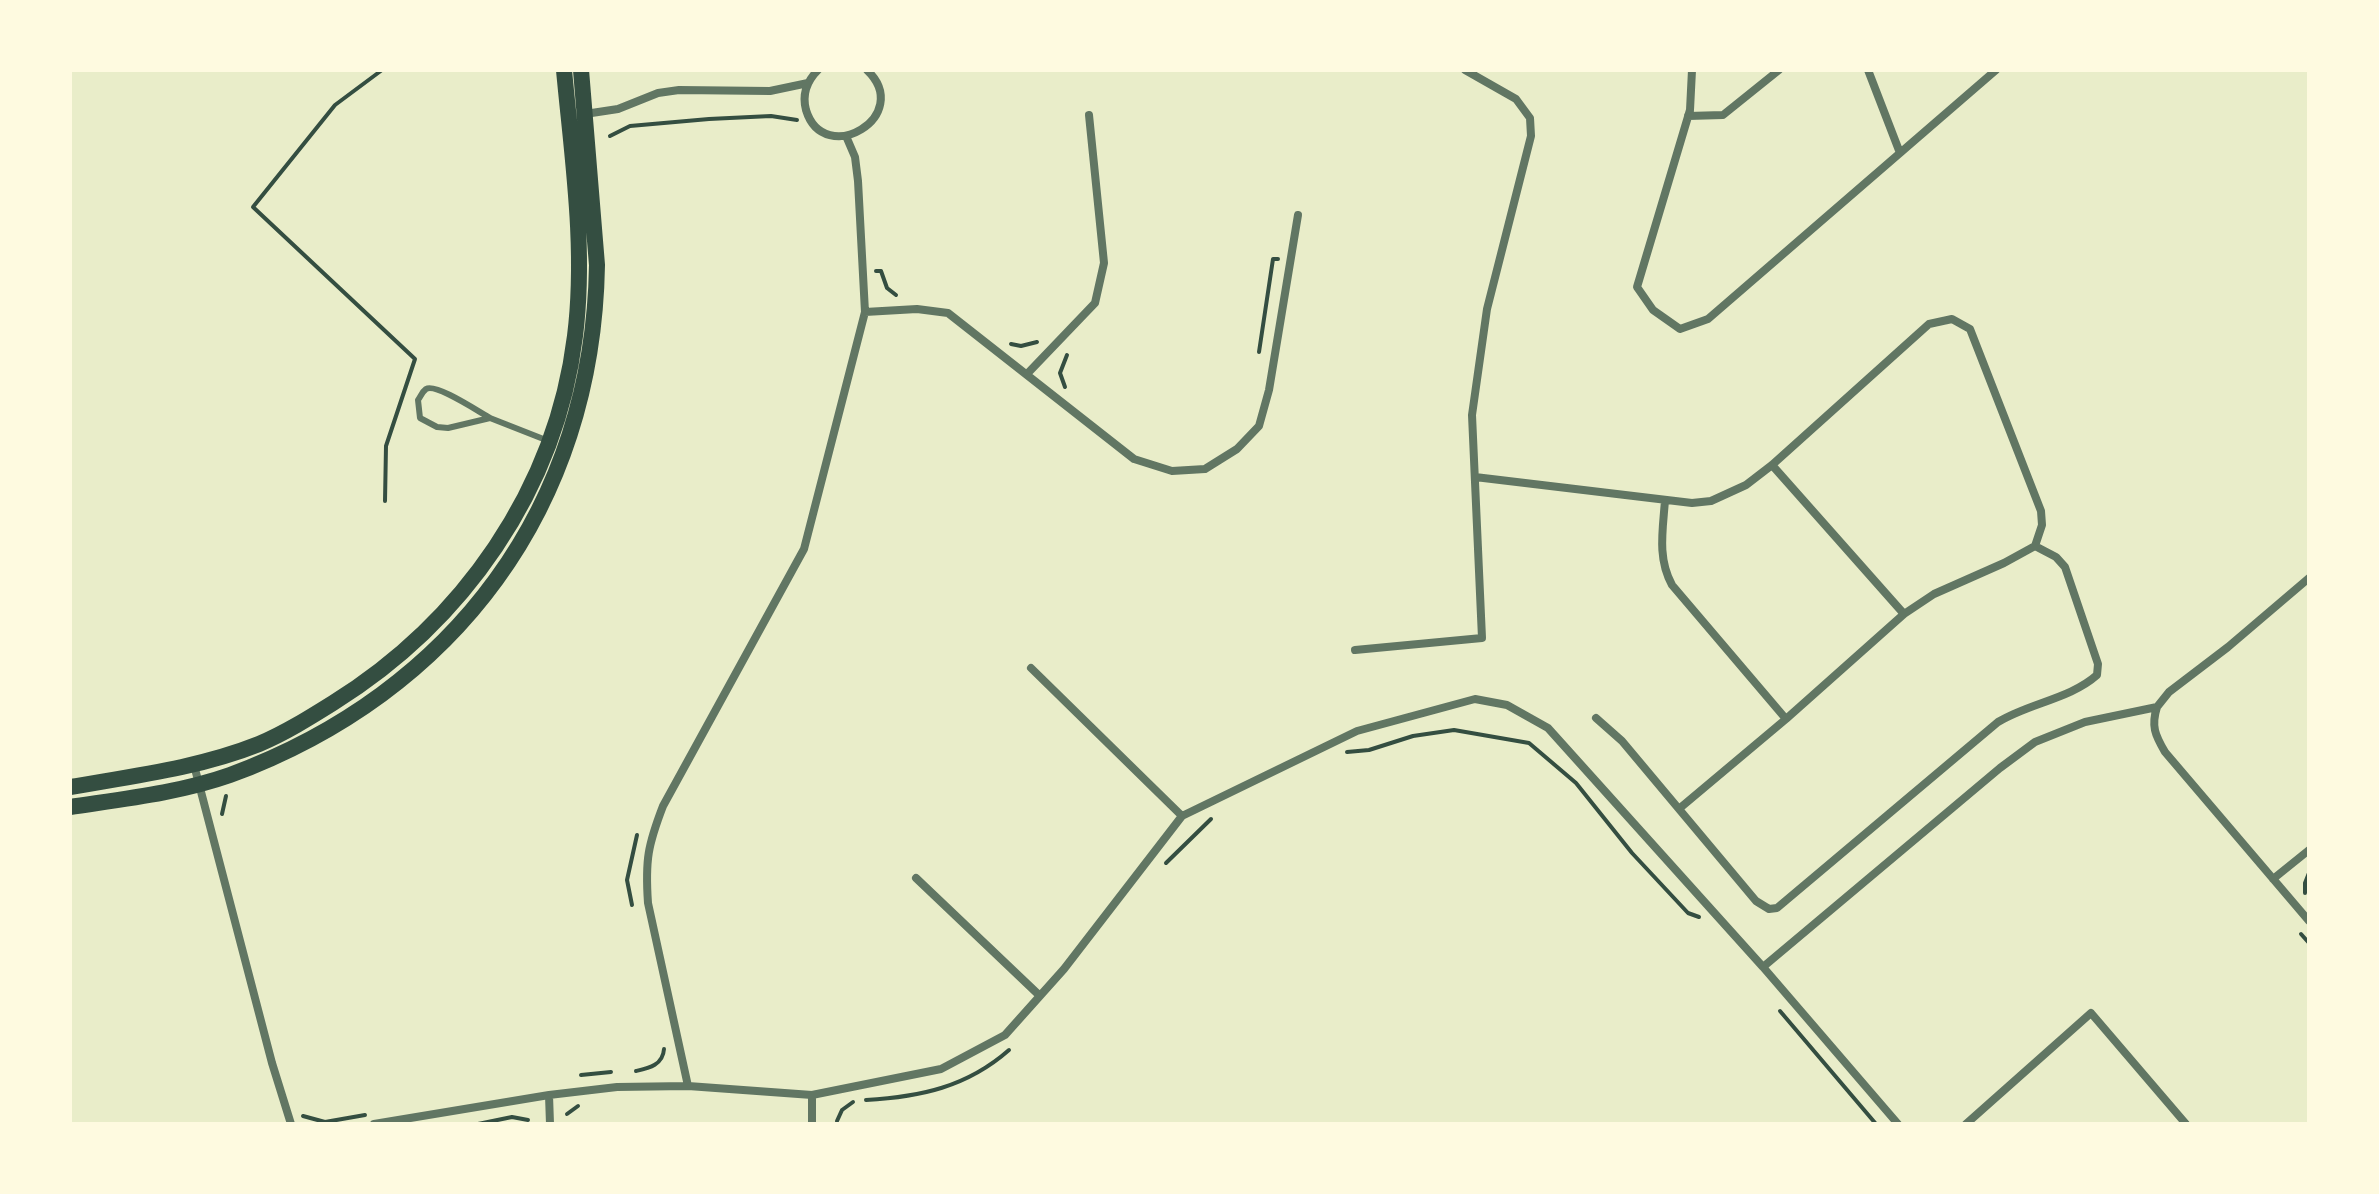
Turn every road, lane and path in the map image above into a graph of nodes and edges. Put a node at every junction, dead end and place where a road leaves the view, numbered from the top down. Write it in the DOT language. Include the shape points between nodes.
graph roads {
  1 [pos="382,70"];
  2 [pos="564,70"];
  3 [pos="581,70"];
  4 [pos="818,70"];
  5 [pos="1465,70"];
  6 [pos="1692,70"];
  7 [pos="1779,70"];
  8 [pos="1868,70"];
  9 [pos="1996,70"];
  10 [pos="869,71"];
  11 [pos="808,83"];
  12 [pos="577,115"];
  13 [pos="1089,115"];
  14 [pos="1688,116"];
  15 [pos="799,121"];
  16 [pos="610,136"];
  17 [pos="846,136"];
  18 [pos="1900,153"];
  19 [pos="1298,215"];
  20 [pos="1291,260"];
  21 [pos="864,271"];
  22 [pos="905,299"];
  23 [pos="865,312"];
  24 [pos="1003,338"];
  25 [pos="1061,339"];
  26 [pos="1258,361"];
  27 [pos="1027,374"];
  28 [pos="1071,395"];
  29 [pos="490,418"];
  30 [pos="549,442"];
  31 [pos="1772,465"];
  32 [pos="1475,477"];
  33 [pos="1665,500"];
  34 [pos="385,501"];
  35 [pos="2035,546"];
  36 [pos="2309,578"];
  37 [pos="1904,614"];
  38 [pos="1355,650"];
  39 [pos="1031,668"];
  40 [pos="2157,707"];
  41 [pos="1596,718"];
  42 [pos="1786,719"];
  43 [pos="1342,753"];
  44 [pos="194,765"];
  45 [pos="198,784"];
  46 [pos="70,787"];
  47 [pos="70,807"];
  48 [pos="1680,808"];
  49 [pos="1222,811"];
  50 [pos="1182,816"];
  51 [pos="640,829"];
  52 [pos="2309,850"];
  53 [pos="1157,873"];
  54 [pos="2309,873"];
  55 [pos="916,878"];
  56 [pos="2273,879"];
  57 [pos="2305,900"];
  58 [pos="634,911"];
  59 [pos="1702,918"];
  60 [pos="2309,921"];
  61 [pos="1763,967"];
  62 [pos="1040,996"];
  63 [pos="1773,1003"];
  64 [pos="665,1039"];
  65 [pos="1013,1047"];
  66 [pos="636,1071"];
  67 [pos="620,1072"];
  68 [pos="573,1076"];
  69 [pos="688,1086"];
  70 [pos="549,1095"];
  71 [pos="812,1095"];
  72 [pos="591,1103"];
  73 [pos="299,1113"];
  74 [pos="367,1114"];
  75 [pos="567,1114"];
  76 [pos="528,1120"];
  77 [pos="837,1121"];
  78 [pos="291,1124"];
  79 [pos="374,1124"];
  80 [pos="478,1124"];
  81 [pos="550,1124"];
  82 [pos="812,1124"];
  83 [pos="1876,1124"];
  84 [pos="1898,1124"];
  85 [pos="1966,1124"];
  86 [pos="2186,1124"];
  1 -- 34 [label="path" via="335,105 253,207 415,359 386,446"];
  2 -- 12 [label="main road"];
  3 -- 12 [label="main road"];
  4 -- 11 [label="street"];
  5 -- 32 [label="street" via="1516,99 1530,118 1531,136 1487,309 1472,415"];
  6 -- 14 [label="street"];
  7 -- 14 [label="street" via="1723,115"];
  8 -- 18 [label="street"];
  9 -- 18 [label="street"];
  10 -- 17 [label="street" via="880,94 879,106 868,127"];
  11 -- 12 [label="street" via="770,91 679,90"];
  11 -- 17 [label="street" via="808,116 824,132"];
  12 -- 30 [label="main road" via="578,294 567,382"];
  12 -- 45 [label="main road" via="597,265 593,327 574,423 538,513 462,624 407,677 297,747"];
  13 -- 25 [label="street" via="1104,263 1095,303"];
  14 -- 18 [label="street" via="1637,287 1653,310 1680,329 1708,319"];
  15 -- 16 [label="path" via="771,116 709,119 630,126"];
  17 -- 21 [label="street" via="855,157"];
  19 -- 20 [label="street"];
  20 -- 26 [label="path" via="1273,259"];
  20 -- 27 [label="street" via="1259,426 1237,449 1205,469 1172,471 1134,459"];
  21 -- 22 [label="path" via="881,271 887,288"];
  21 -- 23 [label="street"];
  23 -- 27 [label="street" via="948,313"];
  23 -- 69 [label="street" via="804,549 663,806 649,843 648,903"];
  24 -- 25 [label="path" via="1032,345 1051,331"];
  25 -- 27 [label="street"];
  25 -- 28 [label="path" via="1072,349 1060,373"];
  29 -- 29 [label="lane" via="437,427 420,418 418,400 431,387"];
  29 -- 30 [label="lane"];
  30 -- 44 [label="main road" via="519,509 440,619 372,679 291,729"];
  31 -- 33 [label="street" via="1746,485 1711,501"];
  31 -- 35 [label="street" via="1929,324 1952,319 1970,329 2041,511"];
  31 -- 37 [label="street"];
  32 -- 33 [label="street"];
  32 -- 38 [label="street" via="1482,638"];
  33 -- 42 [label="street" via="1664,571"];
  35 -- 37 [label="street"];
  35 -- 48 [label="street" via="2065,567 2098,664 2091,680 1998,722 1777,908 1756,901"];
  36 -- 40 [label="street"];
  37 -- 42 [label="street"];
  39 -- 50 [label="street"];
  40 -- 56 [label="street" via="2152,722 2165,752"];
  40 -- 61 [label="street" via="2085,722 2035,742"];
  41 -- 48 [label="street"];
  42 -- 48 [label="street"];
  43 -- 59 [label="path" via="1454,730 1529,743 1576,783 1688,913"];
  44 -- 45 [label="street"];
  44 -- 46 [label="main road"];
  45 -- 47 [label="main road"];
  45 -- 78 [label="street"];
  49 -- 53 [label="path"];
  50 -- 61 [label="street" via="1357,731 1475,699 1507,705 1548,728"];
  50 -- 62 [label="street"];
  51 -- 58 [label="path" via="627,880"];
  52 -- 56 [label="street"];
  54 -- 57 [label="path"];
  55 -- 62 [label="street"];
  56 -- 60 [label="street"];
  61 -- 84 [label="street"];
  62 -- 71 [label="street" via="1005,1035 941,1069"];
  63 -- 83 [label="path"];
  64 -- 66 [label="path" via="664,1055 654,1067"];
  65 -- 77 [label="path" via="959,1084 903,1098 850,1103"];
  67 -- 68 [label="path"];
  69 -- 70 [label="street"];
  69 -- 71 [label="street"];
  70 -- 79 [label="street"];
  70 -- 81 [label="street"];
  71 -- 82 [label="street"];
  72 -- 75 [label="path"];
  73 -- 74 [label="path" via="325,1122"];
  76 -- 80 [label="path" via="512,1117"];
  85 -- 86 [label="street" via="2091,1013"];
}
